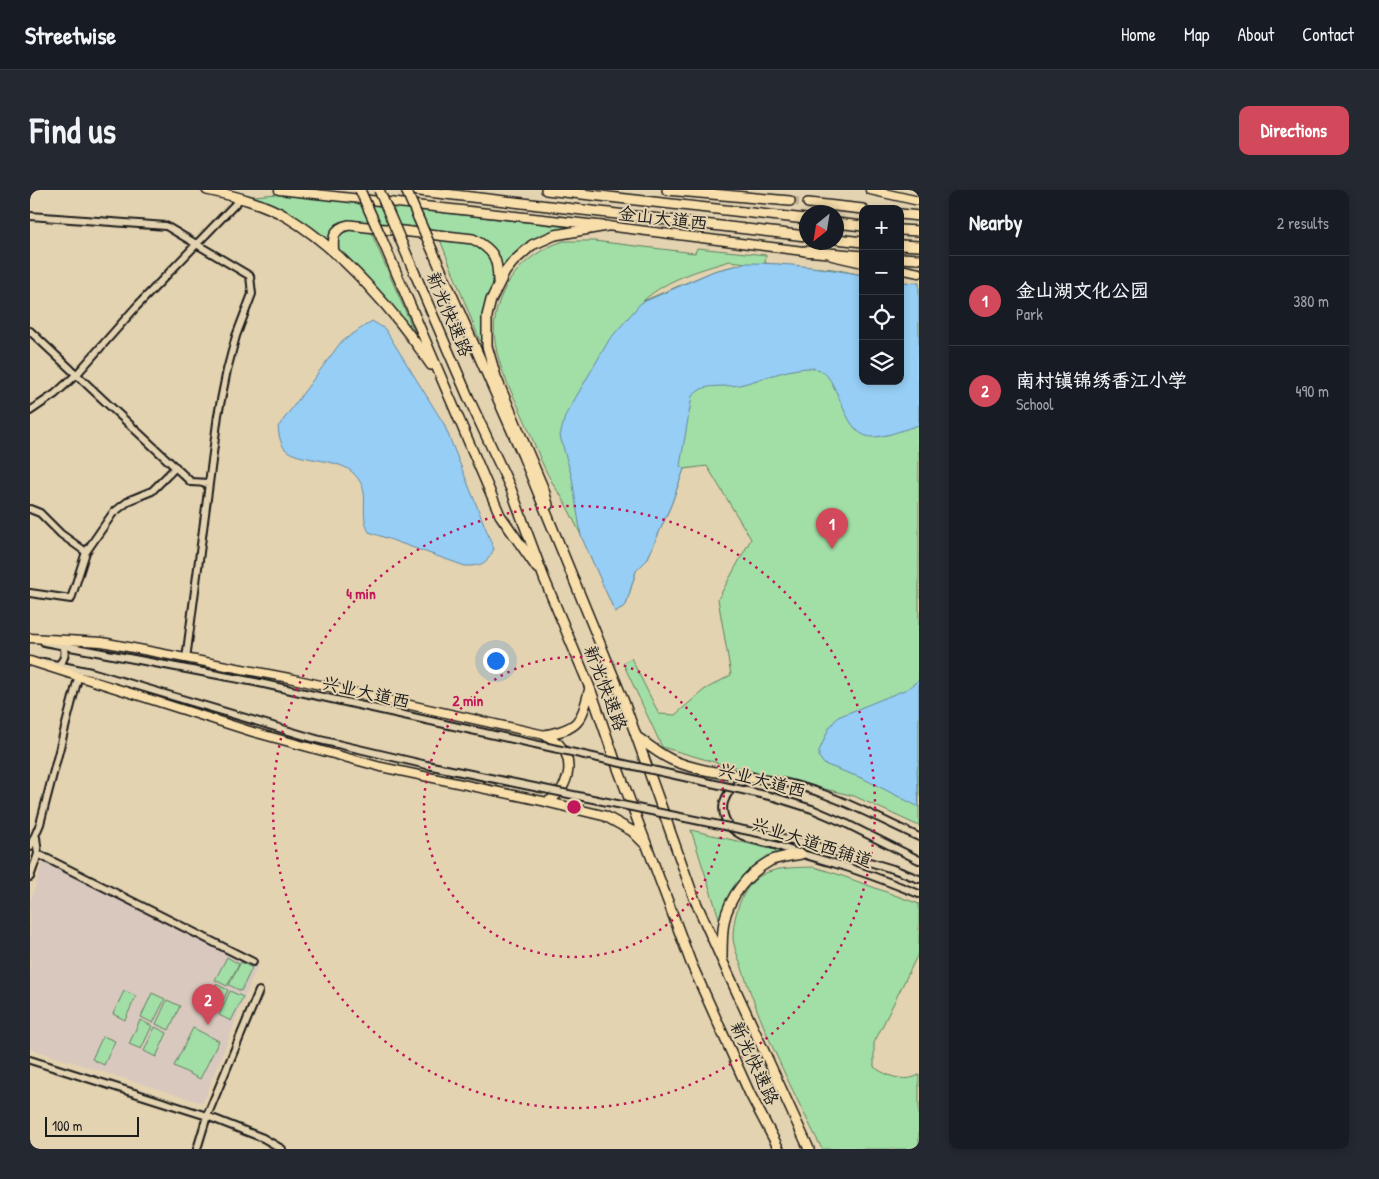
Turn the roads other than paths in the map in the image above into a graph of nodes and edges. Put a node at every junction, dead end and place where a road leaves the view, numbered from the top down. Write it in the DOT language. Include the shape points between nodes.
graph roads {
  1 [pos="207,190"];
  2 [pos="279,190"];
  3 [pos="360,190"];
  4 [pos="379,190"];
  5 [pos="406,190"];
  6 [pos="412,190"];
  7 [pos="546,190"];
  8 [pos="667,190"];
  9 [pos="870,190"];
  10 [pos="241,198"];
  11 [pos="790,201"];
  12 [pos="919,202"];
  13 [pos="808,203"];
  14 [pos="859,209"];
  15 [pos="904,214"];
  16 [pos="30,216"];
  17 [pos="919,216"];
  18 [pos="799,218"];
  19 [pos="844,224"];
  20 [pos="607,226"];
  21 [pos="859,226"];
  22 [pos="904,230"];
  23 [pos="919,231"];
  24 [pos="799,235"];
  25 [pos="844,240"];
  26 [pos="859,242"];
  27 [pos="196,244"];
  28 [pos="904,245"];
  29 [pos="919,246"];
  30 [pos="805,251"];
  31 [pos="334,253"];
  32 [pos="904,258"];
  33 [pos="919,259"];
  34 [pos="859,260"];
  35 [pos="904,270"];
  36 [pos="919,272"];
  37 [pos="498,284"];
  38 [pos="30,331"];
  39 [pos="77,374"];
  40 [pos="443,384"];
  41 [pos="30,411"];
  42 [pos="176,468"];
  43 [pos="209,483"];
  44 [pos="30,509"];
  45 [pos="555,534"];
  46 [pos="86,552"];
  47 [pos="544,578"];
  48 [pos="30,593"];
  49 [pos="30,638"];
  50 [pos="63,645"];
  51 [pos="186,659"];
  52 [pos="30,661"];
  53 [pos="58,665"];
  54 [pos="78,678"];
  55 [pos="590,688"];
  56 [pos="546,735"];
  57 [pos="636,736"];
  58 [pos="754,778"];
  59 [pos="547,802"];
  60 [pos="36,834"];
  61 [pos="919,837"];
  62 [pos="648,846"];
  63 [pos="30,847"];
  64 [pos="38,854"];
  65 [pos="801,854"];
  66 [pos="919,860"];
  67 [pos="30,877"];
  68 [pos="919,879"];
  69 [pos="919,894"];
  70 [pos="722,960"];
  71 [pos="253,962"];
  72 [pos="259,991"];
  73 [pos="30,1060"];
  74 [pos="207,1116"];
  75 [pos="197,1149"];
  76 [pos="282,1149"];
  77 [pos="779,1149"];
  78 [pos="809,1149"];
  1 -- 10 [label="highway"];
  2 -- 20 [label="main road, 金山大道西"];
  3 -- 40 [label="highway, bridge"];
  4 -- 47 [label="highway, 新光快速路, bridge" via="511,489"];
  5 -- 45 [label="highway, 新光快速路, bridge"];
  6 -- 24 [label="highway"];
  7 -- 18 [label="highway"];
  8 -- 11 [label="highway"];
  9 -- 12 [label="main road"];
  10 -- 27 [label="street"];
  10 -- 31 [label="highway" via="286,217"];
  13 -- 14 [label="highway"];
  15 -- 17 [label="highway"];
  16 -- 27 [label="street" via="166,226"];
  19 -- 21 [label="highway"];
  20 -- 30 [label="main road, 金山大道西"];
  20 -- 37 [label="highway" via="554,235 532,246 513,262"];
  22 -- 23 [label="highway"];
  25 -- 26 [label="highway"];
  27 -- 39 [label="street"];
  27 -- 43 [label="street" via="250,276 252,294 227,370"];
  28 -- 29 [label="highway"];
  30 -- 34 [label="highway"];
  31 -- 37 [label="highway" via="332,238 335,232 349,225 473,239 493,253 498,265"];
  31 -- 40 [label="highway" via="402,325"];
  32 -- 33 [label="highway"];
  35 -- 36 [label="main road"];
  37 -- 45 [label="highway" via="487,316 487,346 496,377 544,490"];
  38 -- 39 [label="street"];
  39 -- 41 [label="street"];
  39 -- 42 [label="street"];
  40 -- 47 [label="highway" via="500,515"];
  42 -- 43 [label="street" via="191,482"];
  42 -- 46 [label="street" via="152,491 130,500 113,514"];
  43 -- 51 [label="street"];
  44 -- 46 [label="street" via="40,513"];
  45 -- 57 [label="highway, 新光快速路"];
  46 -- 48 [label="street" via="71,599"];
  47 -- 55 [label="highway, 新光快速路"];
  49 -- 50 [label="street, 兴业大道西"];
  49 -- 51 [label="main road" via="102,642"];
  50 -- 53 [label="street" via="63,661"];
  50 -- 66 [label="street, 兴业大道西, bridge" via="246,680 774,797 847,824"];
  51 -- 56 [label="main road"];
  52 -- 53 [label="street"];
  52 -- 54 [label="main road"];
  53 -- 68 [label="street, bridge" via="316,739 802,842"];
  54 -- 59 [label="main road" via="380,767"];
  54 -- 60 [label="street"];
  55 -- 56 [label="highway" via="579,720 572,727"];
  55 -- 62 [label="highway, 新光快速路"];
  56 -- 59 [label="main road" via="558,743 568,763 564,788"];
  57 -- 58 [label="highway" via="675,761"];
  57 -- 70 [label="highway, 新光快速路" via="694,898"];
  58 -- 61 [label="street" via="815,792"];
  58 -- 65 [label="street, 兴业大道西铺道" via="736,784 727,794 723,808 726,823 748,838"];
  59 -- 62 [label="highway" via="605,816 632,831"];
  60 -- 63 [label="street"];
  60 -- 64 [label="street"];
  62 -- 77 [label="highway, 新光快速路" via="691,963 750,1094"];
  64 -- 67 [label="street"];
  64 -- 71 [label="street"];
  65 -- 69 [label="street, 兴业大道西铺道"];
  65 -- 70 [label="highway" via="772,860 742,885 724,922"];
  70 -- 78 [label="highway, 新光快速路"];
  72 -- 74 [label="street"];
  73 -- 74 [label="street"];
  74 -- 75 [label="street"];
  74 -- 76 [label="street"];
}
